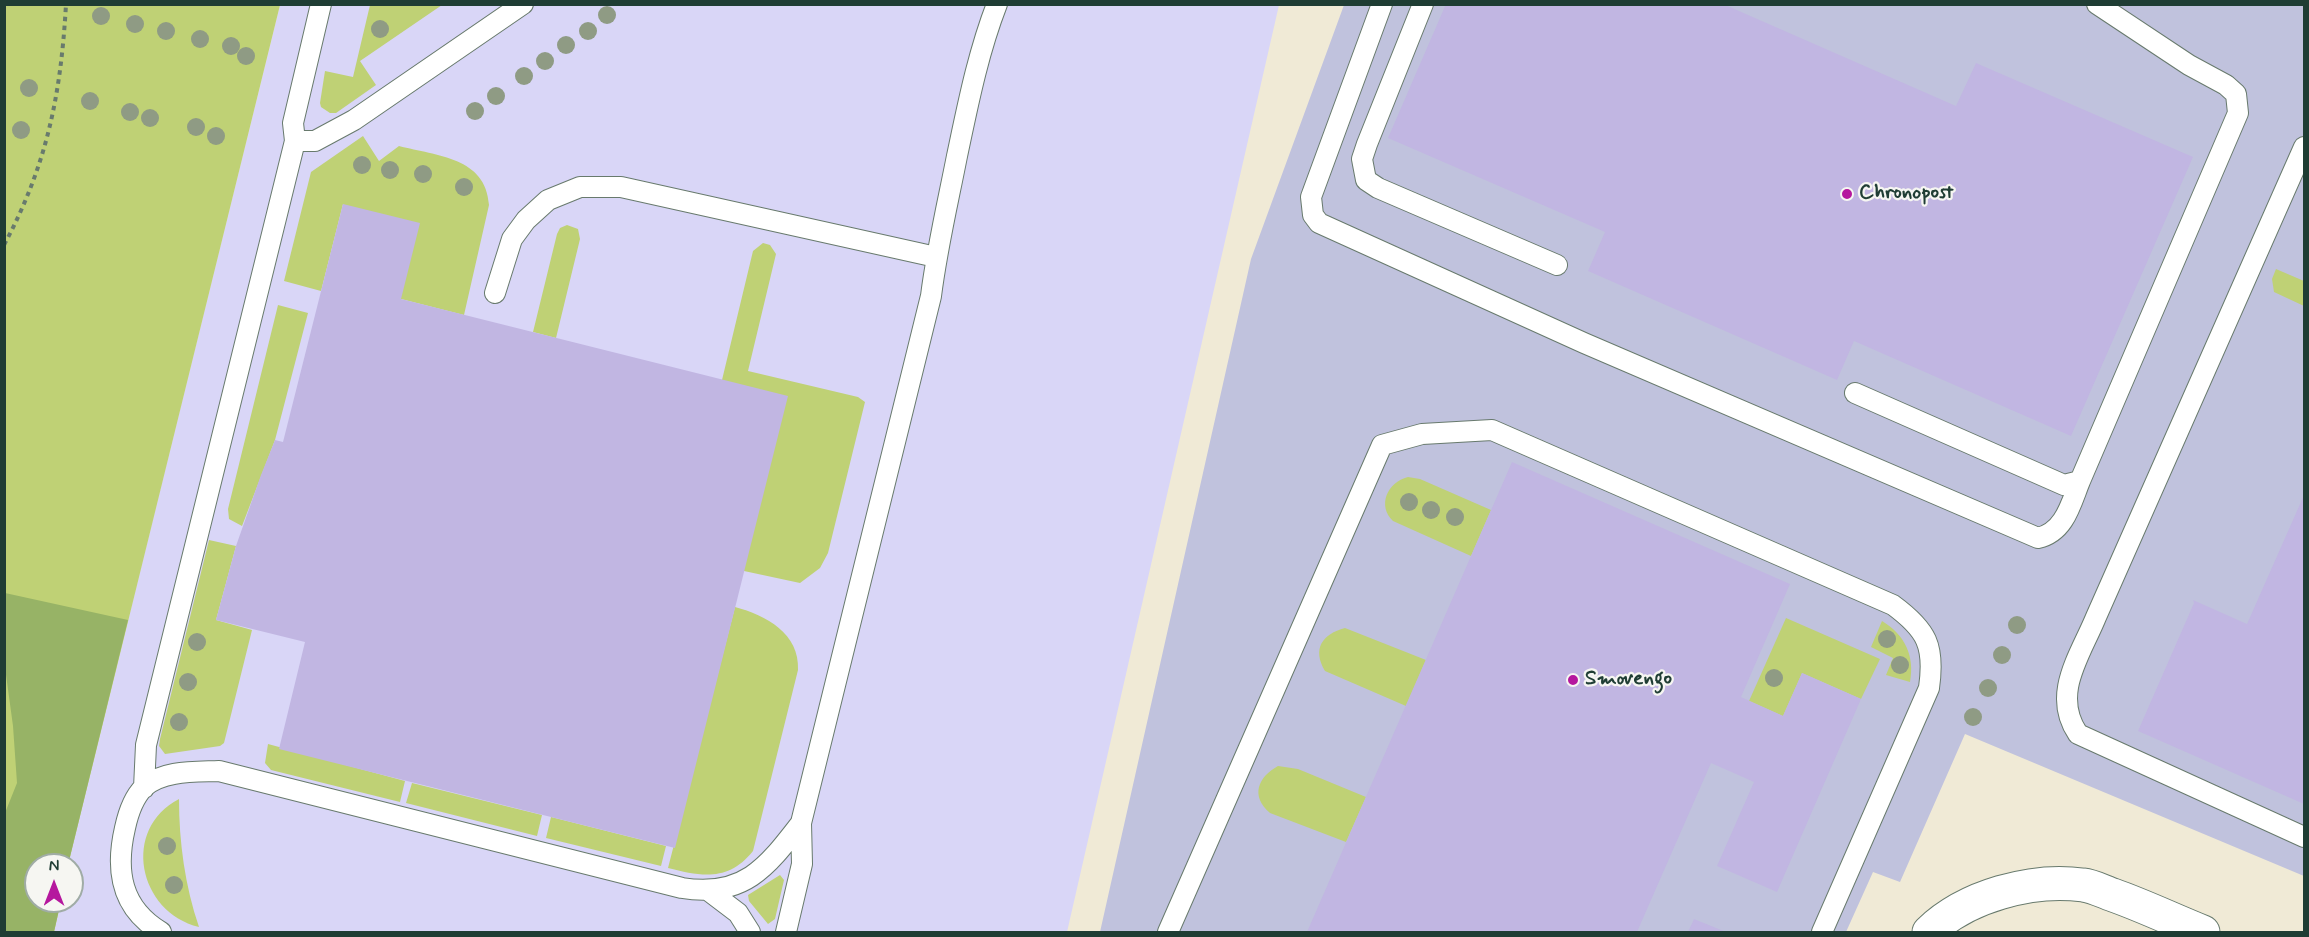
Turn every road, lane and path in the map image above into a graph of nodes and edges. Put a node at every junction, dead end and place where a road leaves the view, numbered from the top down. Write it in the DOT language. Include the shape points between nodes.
graph roads {
  1 [pos="66,4"];
  2 [pos="321,4"];
  3 [pos="523,4"];
  4 [pos="997,4"];
  5 [pos="1382,4"];
  6 [pos="1423,4"];
  7 [pos="2097,4"];
  8 [pos="295,141"];
  9 [pos="2304,147"];
  10 [pos="4,245"];
  11 [pos="936,257"];
  12 [pos="1557,265"];
  13 [pos="495,293"];
  14 [pos="1855,393"];
  15 [pos="2080,481"];
  16 [pos="144,788"];
  17 [pos="801,823"];
  18 [pos="2304,837"];
  19 [pos="709,891"];
  20 [pos="161,933"];
  21 [pos="750,933"];
  22 [pos="786,933"];
  23 [pos="1168,933"];
  24 [pos="1822,933"];
  25 [pos="1929,933"];
  26 [pos="2203,933"];
  1 -- 10 [label="path" via="59,86 47,143 26,204"];
  2 -- 8 [label="lane" via="293,123"];
  3 -- 8 [label="lane" via="354,120 315,141"];
  4 -- 11 [label="lane" via="973,82"];
  5 -- 15 [label="lane" via="1311,197 1313,215 1319,223 1584,343 2038,538 2051,535 2063,521"];
  6 -- 12 [label="lane" via="1366,144 1362,159 1366,180 1378,189"];
  7 -- 15 [label="lane" via="2226,85 2235,94 2238,113"];
  8 -- 16 [label="lane" via="146,745"];
  9 -- 18 [label="lane" via="2096,616 2067,686 2065,702 2069,721 2078,734"];
  11 -- 13 [label="lane" via="621,187 580,187 548,200 526,220 512,239"];
  11 -- 17 [label="lane" via="928,307"];
  14 -- 15 [label="lane" via="2064,485"];
  16 -- 19 [label="lane" via="158,778 219,771"];
  16 -- 20 [label="lane" via="128,812 120,873 127,897 137,912"];
  17 -- 19 [label="lane" via="764,868 744,880"];
  17 -- 22 [label="lane" via="802,864"];
  19 -- 21 [label="lane" via="738,913"];
  23 -- 24 [label="lane" via="1382,445 1422,434 1492,430 1893,605 1915,622 1928,640 1932,664 1929,688"];
  25 -- 26 [label="street" via="1937,924 1980,900 2030,885 2084,885"];
}
